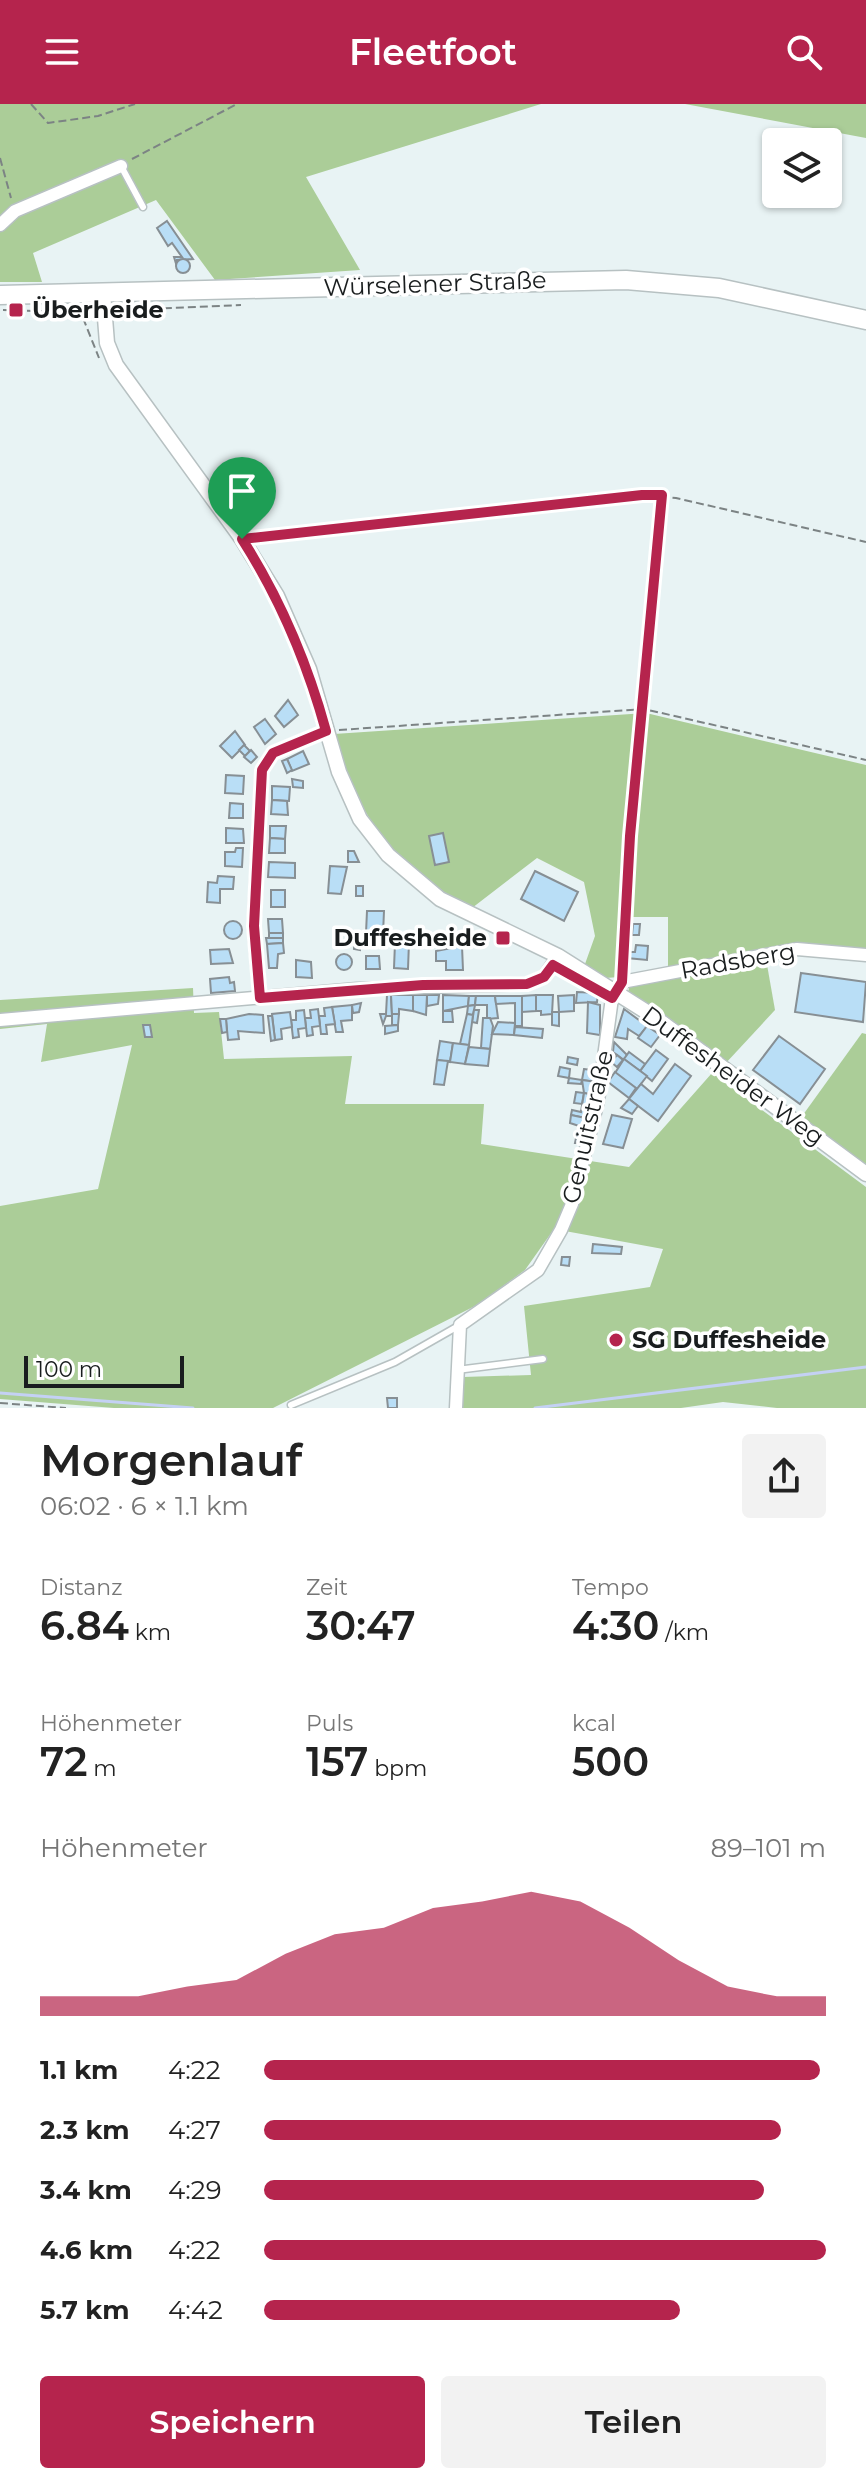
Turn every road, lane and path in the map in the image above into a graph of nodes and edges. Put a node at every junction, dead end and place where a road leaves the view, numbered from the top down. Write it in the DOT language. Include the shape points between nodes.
graph roads {
  1 [pos="31,104"];
  2 [pos="135,104"];
  3 [pos="237,104"];
  4 [pos="0,158"];
  5 [pos="121,166"];
  6 [pos="143,207"];
  7 [pos="15,211"];
  8 [pos="0,225"];
  9 [pos="103,293"];
  10 [pos="0,295"];
  11 [pos="252,304"];
  12 [pos="0,310"];
  13 [pos="83,318"];
  14 [pos="103,318"];
  15 [pos="866,320"];
  16 [pos="106,368"];
  17 [pos="662,495"];
  18 [pos="242,539"];
  19 [pos="866,542"];
  20 [pos="644,709"];
  21 [pos="326,731"];
  22 [pos="866,760"];
  23 [pos="866,955"];
  24 [pos="558,956"];
  25 [pos="618,986"];
  26 [pos="260,998"];
  27 [pos="0,1020"];
  28 [pos="866,1174"];
  29 [pos="460,1325"];
  30 [pos="543,1359"];
  31 [pos="457,1370"];
  32 [pos="0,1403"];
  33 [pos="291,1405"];
  34 [pos="66,1408"];
  35 [pos="456,1408"];
  1 -- 2 [label="path" via="48,123 59,123"];
  3 -- 5 [label="path"];
  4 -- 7 [label="path"];
  5 -- 6 [label="lane"];
  5 -- 7 [label="street"];
  7 -- 8 [label="street"];
  9 -- 10 [label="main road, Würselener Straße"];
  9 -- 14 [label="street, Duffesheider Weg"];
  9 -- 15 [label="main road, Würselener Straße" via="626,280 719,288"];
  11 -- 14 [label="path" via="145,309"];
  12 -- 13 [label="path" via="70,312"];
  13 -- 14 [label="path"];
  13 -- 16 [label="path"];
  14 -- 18 [label="street, Duffesheider Weg" via="116,365"];
  17 -- 18 [label="path" via="591,498"];
  17 -- 19 [label="path"];
  17 -- 20 [label="path"];
  18 -- 21 [label="street, Duffesheider Weg" via="293,632"];
  20 -- 21 [label="path"];
  20 -- 22 [label="path"];
  20 -- 25 [label="path"];
  21 -- 24 [label="street, Duffesheider Weg" via="360,819 402,871 440,899"];
  21 -- 26 [label="street" via="273,753 262,770 254,911"];
  23 -- 25 [label="street, Radsberg" via="797,949"];
  24 -- 25 [label="street, Duffesheider Weg"];
  24 -- 26 [label="street" via="544,977 527,984 423,985"];
  25 -- 28 [label="street, Duffesheider Weg"];
  25 -- 29 [label="street, Genuitstraße" via="598,1101 561,1230 538,1270"];
  26 -- 27 [label="street"];
  29 -- 31 [label="street"];
  29 -- 33 [label="lane" via="395,1362"];
  30 -- 31 [label="lane"];
  31 -- 35 [label="street"];
  32 -- 34 [label="path"];
}
